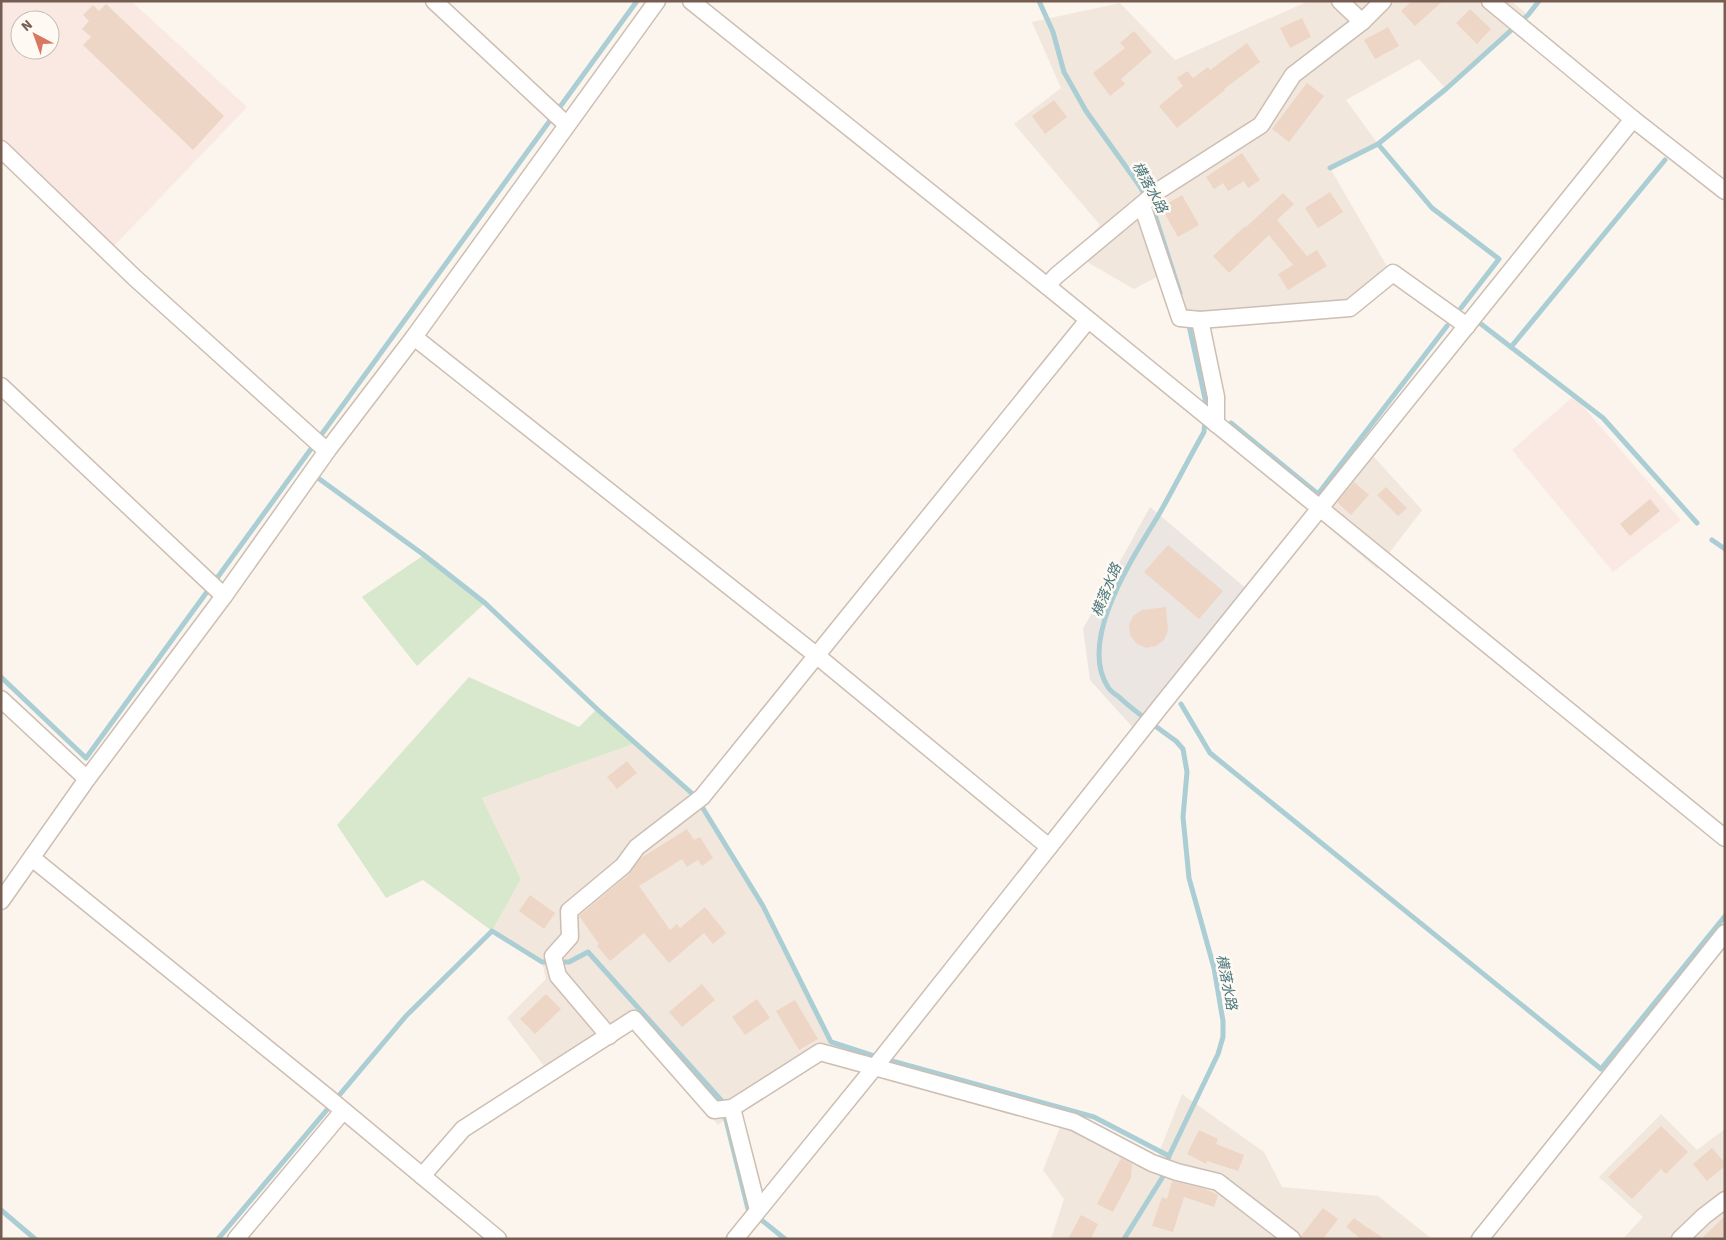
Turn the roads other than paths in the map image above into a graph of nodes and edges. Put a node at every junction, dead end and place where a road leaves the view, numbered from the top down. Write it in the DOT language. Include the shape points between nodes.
graph roads {
  1 [pos="434,1"];
  2 [pos="658,1"];
  3 [pos="691,1"];
  4 [pos="1340,1"];
  5 [pos="1383,1"];
  6 [pos="1490,1"];
  7 [pos="1362,22"];
  8 [pos="1633,119"];
  9 [pos="567,125"];
  10 [pos="1,149"];
  11 [pos="1725,191"];
  12 [pos="1142,205"];
  13 [pos="1047,286"];
  14 [pos="1088,320"];
  15 [pos="1200,320"];
  16 [pos="1467,326"];
  17 [pos="414,337"];
  18 [pos="1,386"];
  19 [pos="1216,424"];
  20 [pos="327,452"];
  21 [pos="1320,509"];
  22 [pos="224,596"];
  23 [pos="816,655"];
  24 [pos="1,699"];
  25 [pos="87,779"];
  26 [pos="1725,838"];
  27 [pos="1049,847"];
  28 [pos="32,858"];
  29 [pos="1,901"];
  30 [pos="1725,933"];
  31 [pos="609,1036"];
  32 [pos="874,1068"];
  33 [pos="732,1108"];
  34 [pos="344,1112"];
  35 [pos="422,1176"];
  36 [pos="1725,1200"];
  37 [pos="758,1210"];
  38 [pos="236,1239"];
  39 [pos="498,1239"];
  40 [pos="735,1239"];
  41 [pos="1292,1239"];
  42 [pos="1480,1239"];
  43 [pos="1680,1239"];
  1 -- 9 [label="street"];
  2 -- 9 [label="street"];
  3 -- 13 [label="street"];
  4 -- 7 [label="street"];
  5 -- 7 [label="street"];
  6 -- 8 [label="street"];
  7 -- 12 [label="street" via="1293,75 1261,125 1158,191"];
  8 -- 11 [label="street"];
  8 -- 16 [label="street"];
  9 -- 17 [label="street"];
  10 -- 20 [label="street" via="135,278"];
  12 -- 13 [label="street"];
  12 -- 15 [label="street" via="1180,318"];
  13 -- 14 [label="street"];
  14 -- 19 [label="street"];
  14 -- 23 [label="street"];
  15 -- 16 [label="street" via="1350,308 1394,273"];
  15 -- 19 [label="street" via="1216,397"];
  16 -- 21 [label="street"];
  17 -- 20 [label="street"];
  17 -- 23 [label="street"];
  18 -- 22 [label="street"];
  19 -- 21 [label="street"];
  20 -- 22 [label="street"];
  21 -- 26 [label="street"];
  21 -- 27 [label="street"];
  22 -- 25 [label="street"];
  23 -- 27 [label="street"];
  23 -- 31 [label="street" via="697,801 637,847 623,866 569,912 570,937 553,956 558,976"];
  24 -- 25 [label="street"];
  25 -- 28 [label="street"];
  27 -- 32 [label="street"];
  28 -- 29 [label="street"];
  28 -- 34 [label="street"];
  30 -- 42 [label="street"];
  31 -- 33 [label="street" via="634,1018 714,1110"];
  31 -- 35 [label="street" via="463,1129"];
  32 -- 33 [label="street" via="820,1052"];
  32 -- 37 [label="street"];
  32 -- 41 [label="street" via="1074,1122 1152,1163 1218,1182"];
  33 -- 37 [label="street"];
  34 -- 35 [label="street"];
  34 -- 38 [label="street"];
  35 -- 39 [label="street"];
  36 -- 43 [label="street"];
  37 -- 40 [label="street"];
}
